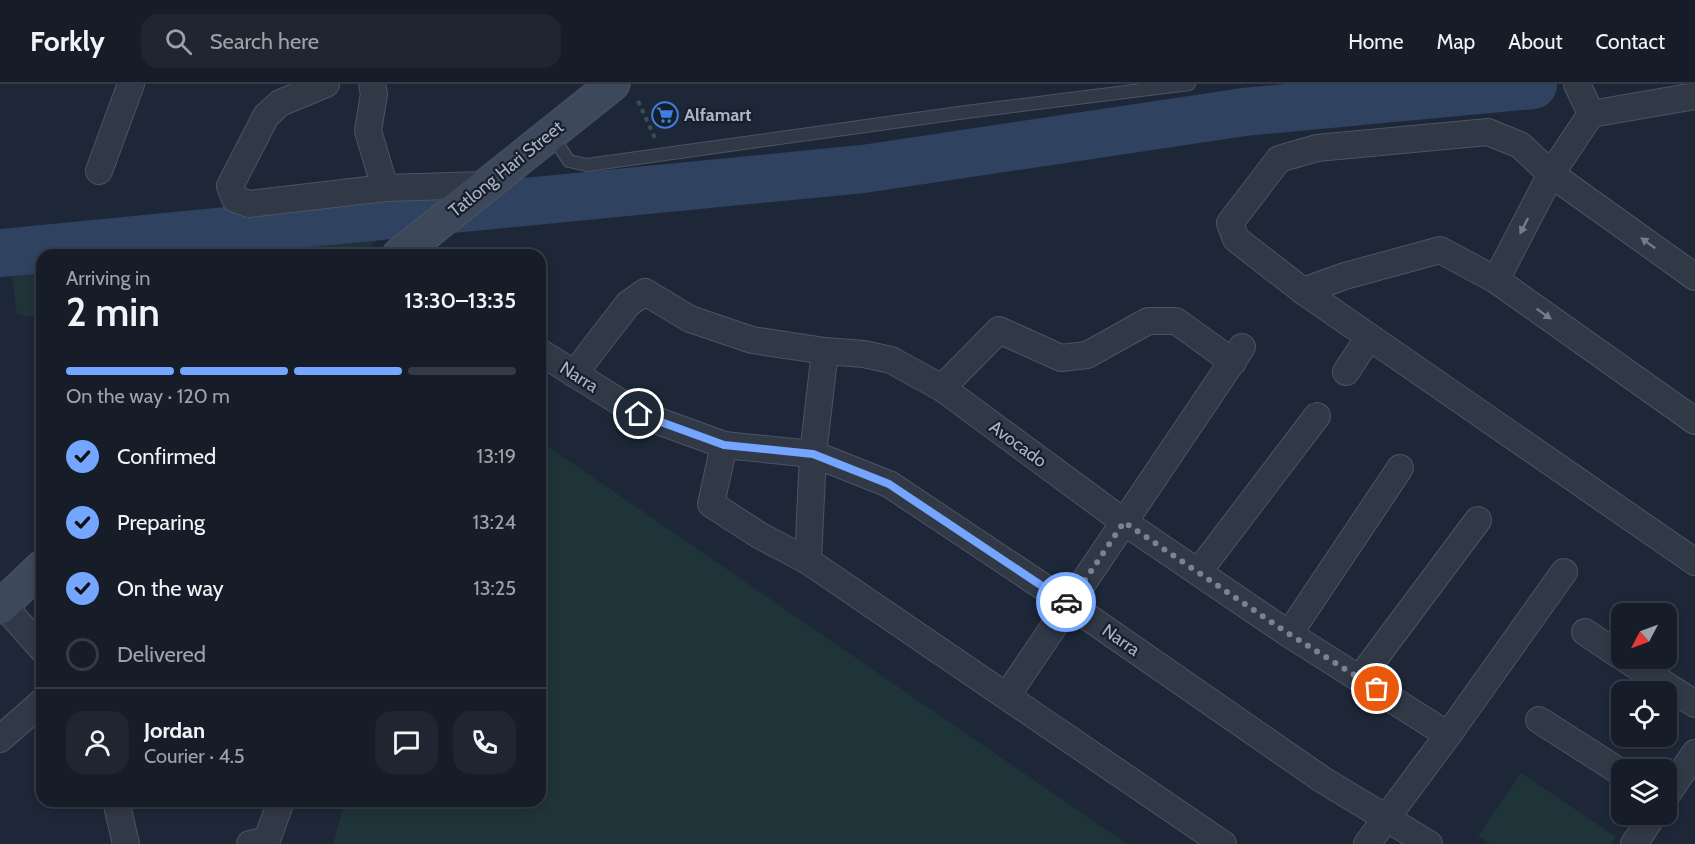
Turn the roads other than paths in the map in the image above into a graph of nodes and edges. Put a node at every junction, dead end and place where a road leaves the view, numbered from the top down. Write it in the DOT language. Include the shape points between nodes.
graph roads {
  1 [pos="131,84"];
  2 [pos="326,84"];
  3 [pos="372,84"];
  4 [pos="1189,84"];
  5 [pos="624,89"];
  6 [pos="1695,96"];
  7 [pos="1584,99"];
  8 [pos="551,133"];
  9 [pos="99,171"];
  10 [pos="1551,174"];
  11 [pos="385,188"];
  12 [pos="474,194"];
  13 [pos="408,248"];
  14 [pos="1695,277"];
  15 [pos="1496,280"];
  16 [pos="1303,291"];
  17 [pos="1369,337"];
  18 [pos="825,351"];
  19 [pos="546,356"];
  20 [pos="1346,372"];
  21 [pos="574,374"];
  22 [pos="942,388"];
  23 [pos="1317,416"];
  24 [pos="1695,421"];
  25 [pos="724,445"];
  26 [pos="813,454"];
  27 [pos="1400,468"];
  28 [pos="1478,520"];
  29 [pos="1124,522"];
  30 [pos="808,561"];
  31 [pos="1695,562"];
  32 [pos="1199,571"];
  33 [pos="1564,572"];
  34 [pos="36,573"];
  35 [pos="1069,604"];
  36 [pos="1,606"];
  37 [pos="1585,632"];
  38 [pos="1289,634"];
  39 [pos="36,643"];
  40 [pos="1611,650"];
  41 [pos="1640,669"];
  42 [pos="1360,678"];
  43 [pos="1007,696"];
  44 [pos="1695,704"];
  45 [pos="36,707"];
  46 [pos="1539,720"];
  47 [pos="1448,735"];
  48 [pos="0,740"];
  49 [pos="1695,753"];
  50 [pos="1611,766"];
  51 [pos="1677,780"];
  52 [pos="117,807"];
  53 [pos="279,807"];
  54 [pos="1386,818"];
  55 [pos="1647,825"];
  56 [pos="126,844"];
  57 [pos="250,844"];
  58 [pos="1223,844"];
  59 [pos="1367,844"];
  60 [pos="1429,844"];
  61 [pos="1634,844"];
  1 -- 9 [label="street"];
  2 -- 11 [label="street" via="280,103 266,116 230,186 235,199 249,204"];
  3 -- 11 [label="street" via="368,131"];
  4 -- 8 [label="lane" via="587,165 569,161"];
  5 -- 8 [label="street, Tatlong Hari Street"];
  6 -- 7 [label="street"];
  7 -- 10 [label="street"];
  8 -- 12 [label="street, Tatlong Hari Street"];
  14 -- 10 [label="street, one-way"];
  10 -- 15 [label="street, one-way"];
  10 -- 16 [label="street" via="1520,145 1488,132 1317,148 1279,159 1230,223 1236,239"];
  11 -- 12 [label="street"];
  12 -- 13 [label="street, Tatlong Hari Street"];
  15 -- 16 [label="street" via="1440,250"];
  15 -- 24 [label="street, one-way"];
  16 -- 17 [label="street"];
  17 -- 20 [label="street"];
  17 -- 31 [label="street"];
  18 -- 21 [label="street, Avocado" via="752,340 690,320 645,292 628,304"];
  18 -- 22 [label="street, Avocado" via="891,360"];
  18 -- 26 [label="street"];
  19 -- 21 [label="street, Narra"];
  21 -- 25 [label="street, Narra" via="639,414"];
  22 -- 29 [label="street, Avocado"];
  22 -- 29 [label="street" via="999,330 1061,358 1087,355 1148,321 1176,321 1237,354"];
  23 -- 32 [label="street"];
  25 -- 26 [label="street, Narra"];
  25 -- 30 [label="street" via="711,504 759,536"];
  26 -- 30 [label="street"];
  26 -- 35 [label="street, Narra" via="889,484"];
  27 -- 38 [label="street"];
  28 -- 42 [label="street"];
  29 -- 32 [label="street, Avocado"];
  29 -- 35 [label="street"];
  30 -- 43 [label="street"];
  32 -- 38 [label="street, Avocado"];
  33 -- 47 [label="street"];
  34 -- 36 [label="street"];
  35 -- 43 [label="street"];
  35 -- 54 [label="street, Narra" via="1323,780"];
  36 -- 39 [label="street"];
  37 -- 40 [label="street"];
  38 -- 42 [label="street, Avocado"];
  41 -- 44 [label="street"];
  42 -- 47 [label="street, Avocado"];
  43 -- 58 [label="street"];
  45 -- 48 [label="street"];
  46 -- 50 [label="street"];
  47 -- 54 [label="street"];
  49 -- 51 [label="street"];
  52 -- 56 [label="street"];
  53 -- 57 [label="street" via="267,840"];
  54 -- 59 [label="street"];
  54 -- 60 [label="street, Narra"];
  55 -- 61 [label="street"];
}
